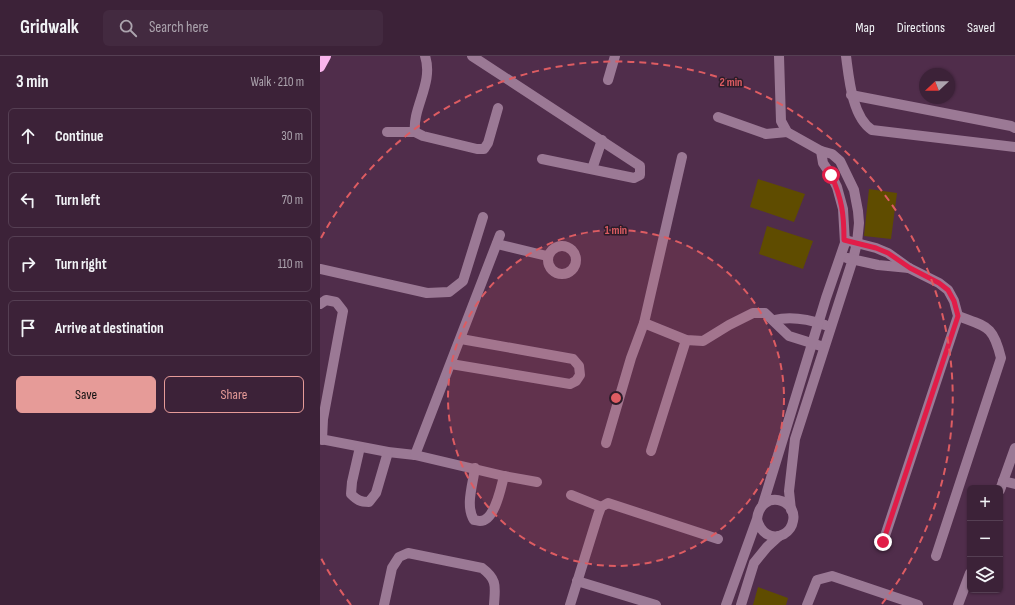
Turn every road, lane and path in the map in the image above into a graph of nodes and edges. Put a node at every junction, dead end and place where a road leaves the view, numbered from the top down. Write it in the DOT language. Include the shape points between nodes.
graph roads {
  1 [pos="326,56"];
  2 [pos="425,56"];
  3 [pos="472,56"];
  4 [pos="615,56"];
  5 [pos="779,56"];
  6 [pos="846,56"];
  7 [pos="320,67"];
  8 [pos="608,80"];
  9 [pos="851,94"];
  10 [pos="498,108"];
  11 [pos="718,117"];
  12 [pos="1015,128"];
  13 [pos="387,132"];
  14 [pos="415,132"];
  15 [pos="787,132"];
  16 [pos="602,140"];
  17 [pos="1015,147"];
  18 [pos="822,151"];
  19 [pos="682,157"];
  20 [pos="542,159"];
  21 [pos="592,169"];
  22 [pos="849,180"];
  23 [pos="837,187"];
  24 [pos="482,217"];
  25 [pos="859,223"];
  26 [pos="844,224"];
  27 [pos="844,240"];
  28 [pos="857,243"];
  29 [pos="547,256"];
  30 [pos="840,256"];
  31 [pos="853,259"];
  32 [pos="910,268"];
  33 [pos="320,269"];
  34 [pos="320,304"];
  35 [pos="958,316"];
  36 [pos="774,320"];
  37 [pos="644,323"];
  38 [pos="818,323"];
  39 [pos="831,327"];
  40 [pos="461,339"];
  41 [pos="686,340"];
  42 [pos="812,342"];
  43 [pos="824,347"];
  44 [pos="451,364"];
  45 [pos="321,419"];
  46 [pos="321,440"];
  47 [pos="606,443"];
  48 [pos="360,447"];
  49 [pos="1015,448"];
  50 [pos="651,451"];
  51 [pos="388,452"];
  52 [pos="414,455"];
  53 [pos="475,468"];
  54 [pos="504,476"];
  55 [pos="537,482"];
  56 [pos="1015,484"];
  57 [pos="1002,485"];
  58 [pos="571,495"];
  59 [pos="763,504"];
  60 [pos="601,507"];
  61 [pos="791,510"];
  62 [pos="757,519"];
  63 [pos="779,536"];
  64 [pos="718,539"];
  65 [pos="883,542"];
  66 [pos="936,556"];
  67 [pos="577,581"];
  68 [pos="967,581"];
  69 [pos="384,605"];
  70 [pos="494,605"];
  71 [pos="570,605"];
  72 [pos="656,605"];
  73 [pos="726,605"];
  74 [pos="741,605"];
  75 [pos="806,605"];
  76 [pos="918,605"];
  77 [pos="958,605"];
  1 -- 7 [label="main road"];
  2 -- 14 [label="street" via="427,74 414,124"];
  3 -- 16 [label="street"];
  4 -- 8 [label="street"];
  5 -- 15 [label="street" via="781,121"];
  6 -- 9 [label="street"];
  9 -- 12 [label="street"];
  9 -- 17 [label="street" via="865,126 872,130"];
  10 -- 14 [label="street" via="484,149"];
  11 -- 15 [label="street" via="766,134"];
  13 -- 14 [label="street"];
  15 -- 18 [label="street"];
  16 -- 21 [label="street"];
  16 -- 21 [label="street" via="640,166 640,175 634,178"];
  18 -- 22 [label="street" via="832,154 840,161"];
  18 -- 23 [label="street" via="823,163"];
  19 -- 37 [label="street"];
  20 -- 21 [label="street"];
  22 -- 23 [label="street"];
  22 -- 25 [label="street" via="854,190"];
  23 -- 26 [label="street"];
  24 -- 33 [label="street" via="463,281 449,292 427,293"];
  25 -- 26 [label="street"];
  25 -- 28 [label="street"];
  26 -- 27 [label="street"];
  27 -- 28 [label="street"];
  27 -- 30 [label="street"];
  28 -- 31 [label="street"];
  28 -- 32 [label="street" via="888,253"];
  29 -- 40 [label="street" via="498,239"];
  30 -- 31 [label="street"];
  30 -- 38 [label="street"];
  31 -- 32 [label="street" via="878,266"];
  31 -- 39 [label="street"];
  32 -- 35 [label="street" via="948,290"];
  34 -- 45 [label="street" via="326,300 336,302 343,311"];
  35 -- 65 [label="street"];
  35 -- 66 [label="street" via="987,327 997,340 1001,358"];
  36 -- 38 [label="street" via="785,317"];
  36 -- 41 [label="street" via="765,313 753,313 704,341"];
  36 -- 42 [label="street" via="789,336"];
  37 -- 41 [label="street"];
  37 -- 47 [label="street"];
  38 -- 39 [label="street"];
  38 -- 42 [label="street"];
  39 -- 43 [label="street"];
  40 -- 44 [label="street"];
  40 -- 44 [label="street" via="572,359 579,366 580,375 570,384"];
  41 -- 50 [label="street"];
  42 -- 43 [label="street"];
  42 -- 59 [label="street"];
  43 -- 61 [label="street" via="795,439 789,491"];
  44 -- 52 [label="street"];
  45 -- 46 [label="street"];
  46 -- 48 [label="street"];
  48 -- 51 [label="street"];
  48 -- 51 [label="street" via="350,494 362,502 369,502 376,493"];
  49 -- 57 [label="street"];
  51 -- 52 [label="street"];
  52 -- 53 [label="street"];
  53 -- 54 [label="street"];
  53 -- 54 [label="street" via="470,502 471,515 474,520 481,522 487,519 494,508"];
  54 -- 55 [label="street"];
  56 -- 57 [label="street"];
  58 -- 60 [label="street"];
  59 -- 61 [label="street" via="770,500 778,500 786,503"];
  59 -- 62 [label="street" via="758,511"];
  60 -- 64 [label="street" via="608,503"];
  60 -- 67 [label="street"];
  61 -- 63 [label="street" via="794,518 792,526"];
  62 -- 63 [label="street" via="764,533"];
  62 -- 73 [label="street"];
  63 -- 74 [label="street" via="767,546 754,563"];
  67 -- 71 [label="street"];
  67 -- 72 [label="street"];
  68 -- 77 [label="street"];
  69 -- 70 [label="street" via="392,568 399,557 408,553 482,568 492,575 495,588"];
  75 -- 76 [label="street" via="817,580 832,576"];
}
